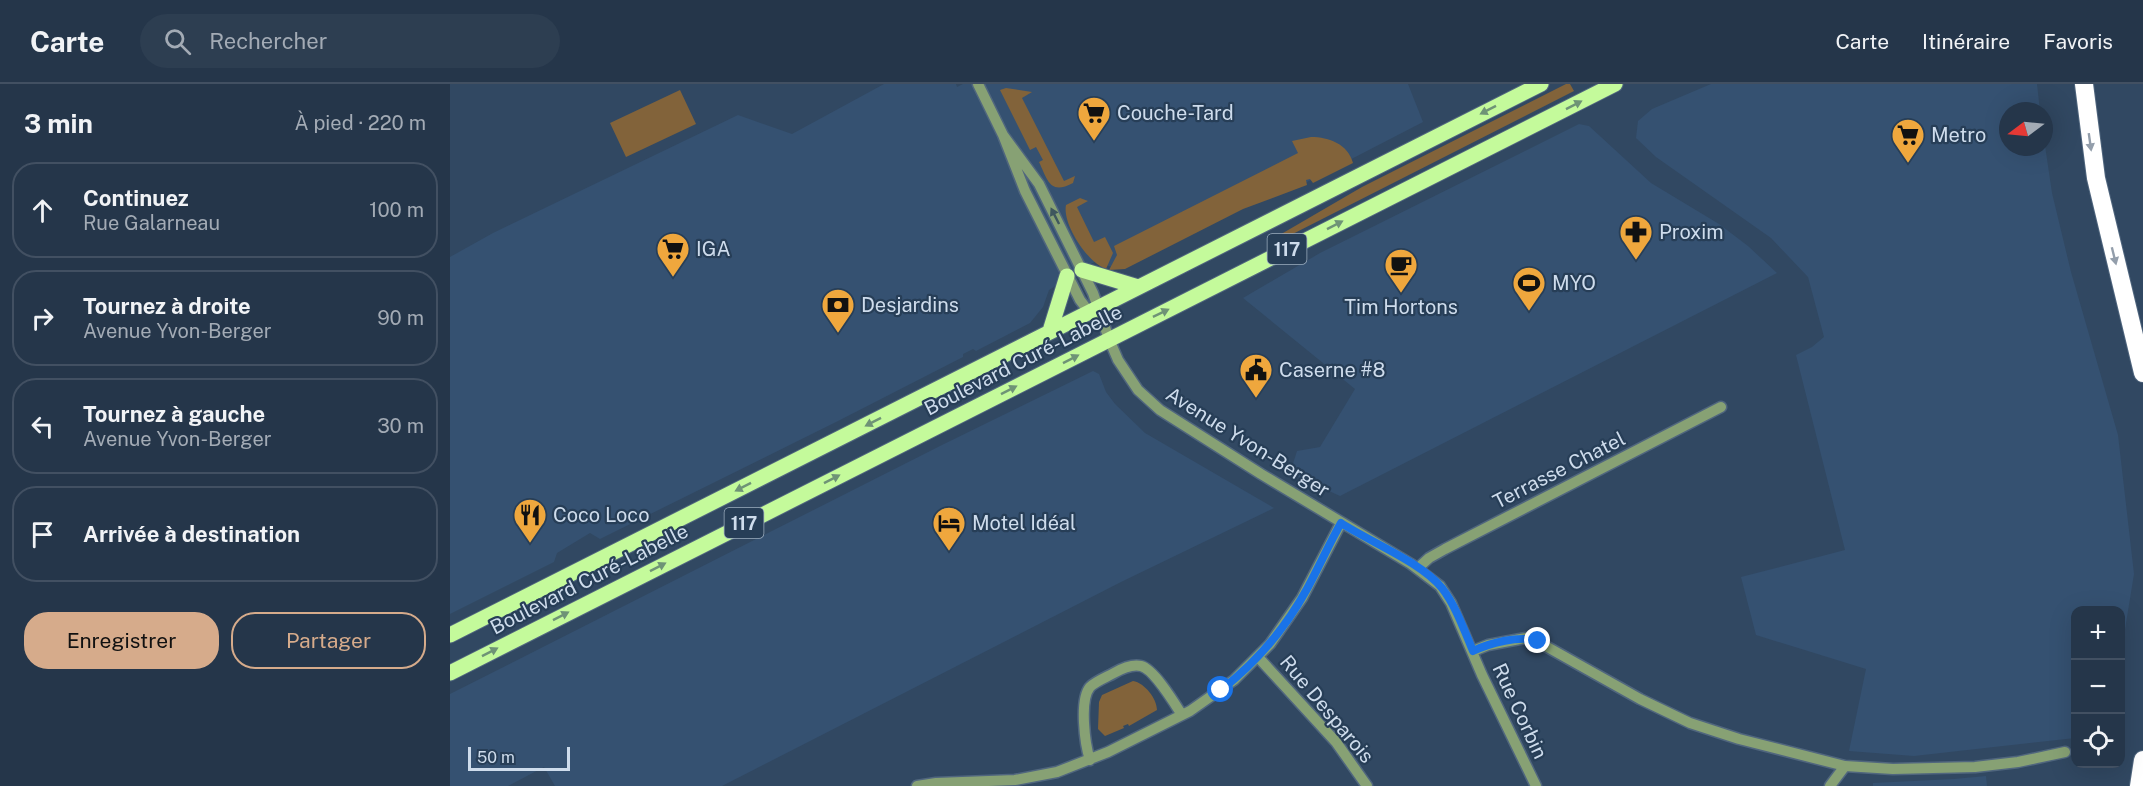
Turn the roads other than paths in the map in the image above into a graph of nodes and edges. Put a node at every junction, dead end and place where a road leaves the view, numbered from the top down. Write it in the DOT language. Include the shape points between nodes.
graph roads {
  1 [pos="978,84"];
  2 [pos="1541,84"];
  3 [pos="1615,84"];
  4 [pos="2084,84"];
  5 [pos="1003,135"];
  6 [pos="1075,273"];
  7 [pos="1138,287"];
  8 [pos="1094,310"];
  9 [pos="1050,331"];
  10 [pos="1109,339"];
  11 [pos="2143,373"];
  12 [pos="1721,407"];
  13 [pos="1341,523"];
  14 [pos="1418,568"];
  15 [pos="450,635"];
  16 [pos="1473,651"];
  17 [pos="1258,657"];
  18 [pos="450,673"];
  19 [pos="1182,715"];
  20 [pos="2065,752"];
  21 [pos="1090,760"];
  22 [pos="2143,760"];
  23 [pos="1845,766"];
  24 [pos="917,786"];
  25 [pos="1367,786"];
  26 [pos="1536,786"];
  27 [pos="1830,786"];
  28 [pos="2139,786"];
  1 -- 5 [label="street"];
  2 -- 7 [label="main road, Boulevard Curé-Labelle / 117, one-way"];
  10 -- 3 [label="main road, Boulevard Curé-Labelle / 117, one-way"];
  4 -- 11 [label="highway, one-way" via="2098,187"];
  5 -- 6 [label="street" via="1025,191"];
  6 -- 5 [label="street, one-way" via="1039,184"];
  6 -- 7 [label="main road"];
  6 -- 8 [label="street, Avenue Yvon-Berger" via="1080,300"];
  6 -- 9 [label="main road"];
  7 -- 8 [label="main road, Boulevard Curé-Labelle / 117"];
  8 -- 9 [label="main road, Boulevard Curé-Labelle / 117"];
  8 -- 10 [label="street, Avenue Yvon-Berger"];
  9 -- 15 [label="main road, Boulevard Curé-Labelle / 117, one-way"];
  10 -- 13 [label="street, Avenue Yvon-Berger" via="1130,379 1155,406"];
  18 -- 10 [label="main road, Boulevard Curé-Labelle / 117, one-way"];
  12 -- 14 [label="street, Terrasse Chatel" via="1445,549"];
  13 -- 14 [label="street, Avenue Yvon-Berger"];
  13 -- 17 [label="street" via="1297,606"];
  14 -- 16 [label="street, Avenue Yvon-Berger" via="1445,593"];
  16 -- 23 [label="street" via="1533,639 1690,723"];
  16 -- 26 [label="street, Rue Corbin"];
  17 -- 19 [label="street" via="1221,690"];
  17 -- 25 [label="street, Rue Desparois" via="1336,742"];
  19 -- 21 [label="street"];
  19 -- 21 [label="street" via="1145,668 1118,671 1094,684 1086,694 1085,736"];
  20 -- 23 [label="street" via="1961,768"];
  21 -- 24 [label="street" via="1057,772 1015,780"];
  22 -- 28 [label="highway"];
  23 -- 27 [label="street"];
}
